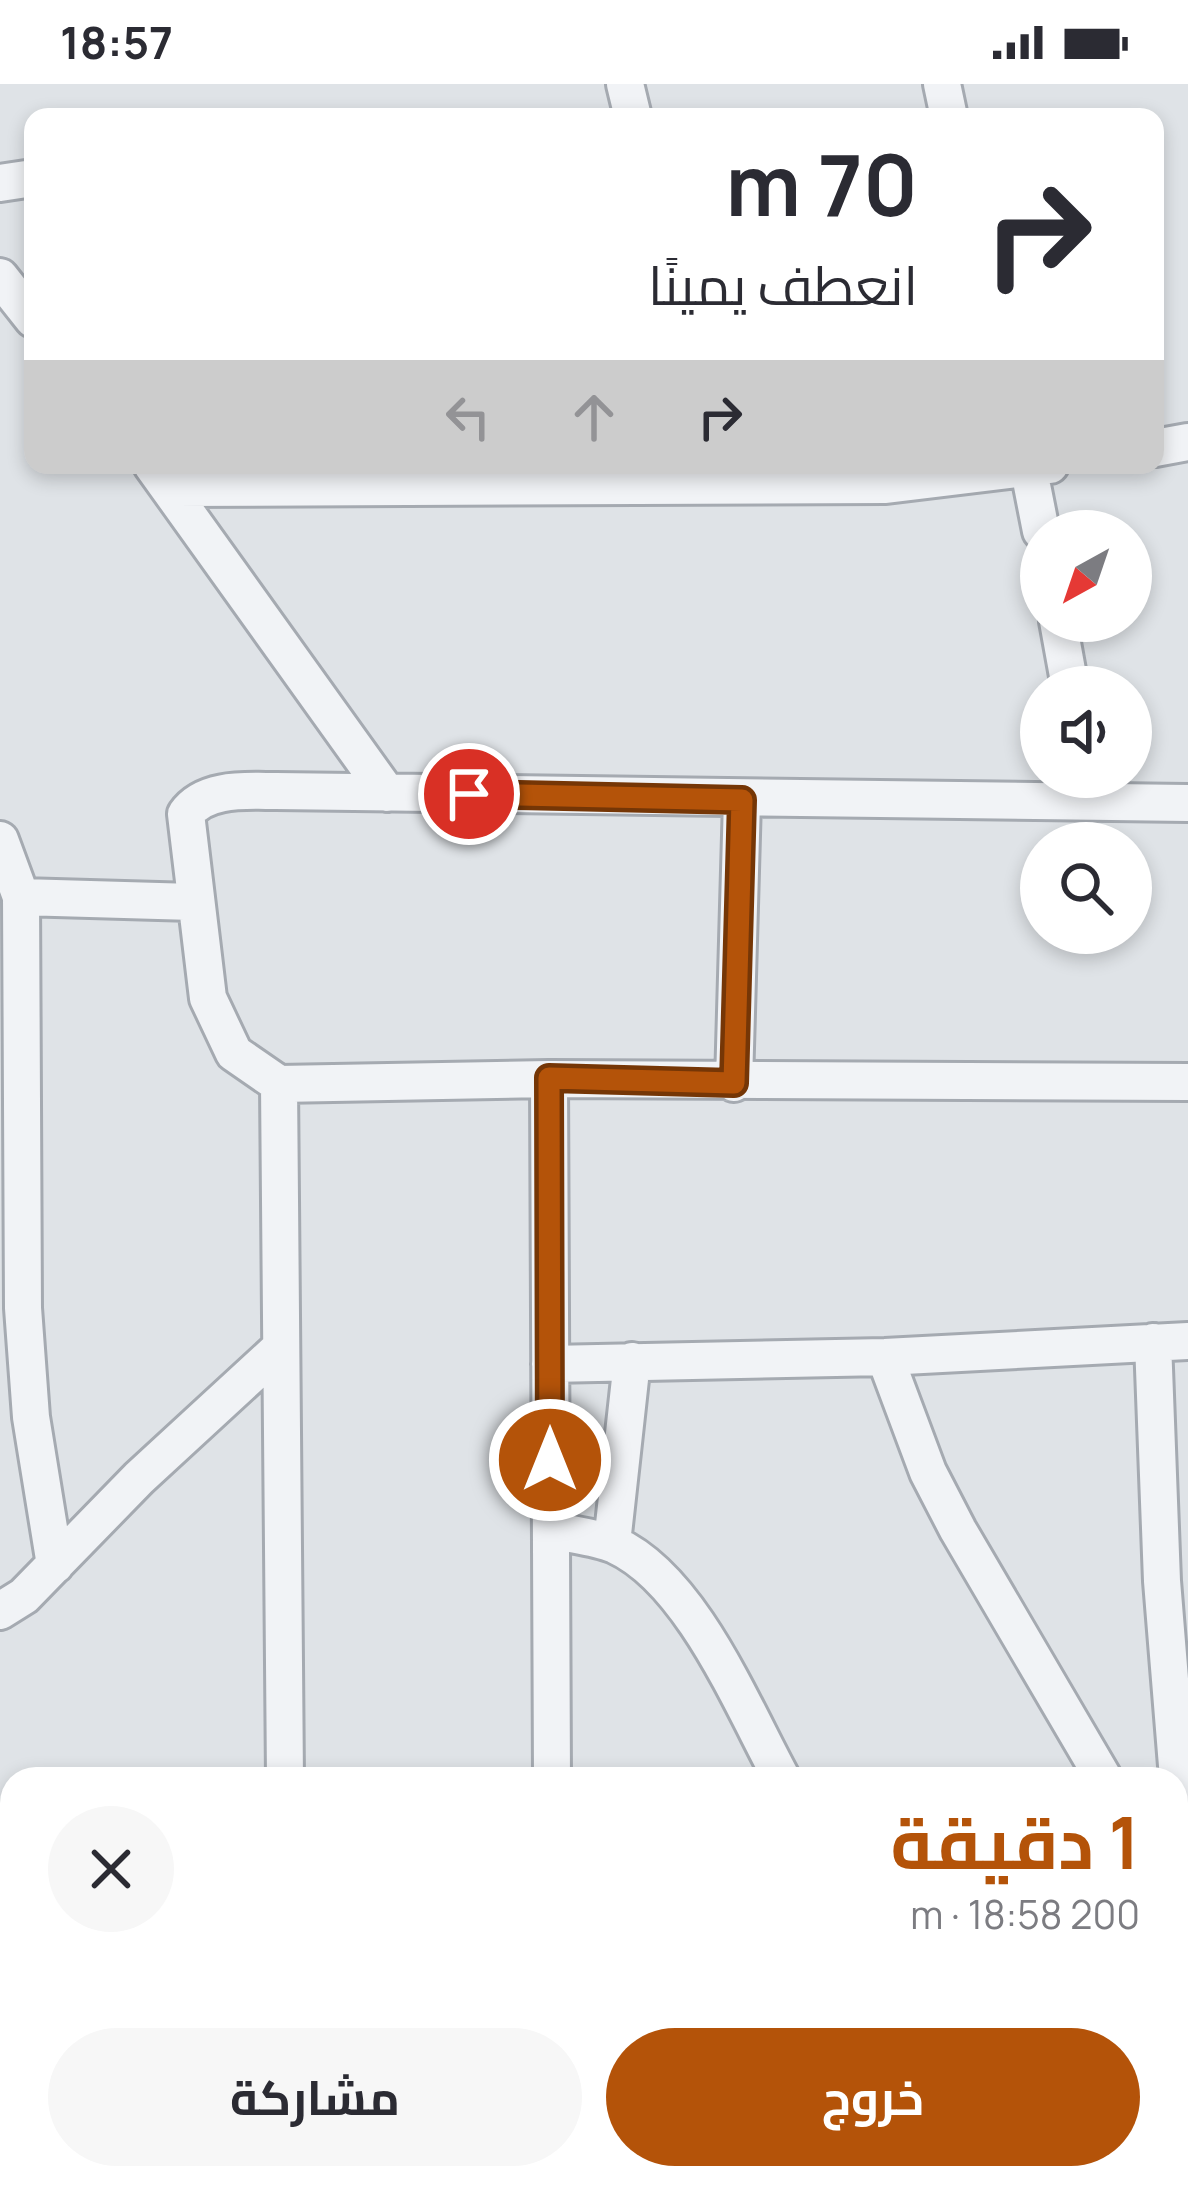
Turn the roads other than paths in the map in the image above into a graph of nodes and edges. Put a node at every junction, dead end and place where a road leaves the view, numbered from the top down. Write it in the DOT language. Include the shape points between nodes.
graph roads {
  1 [pos="0,277"];
  2 [pos="24,308"];
  3 [pos="973,474"];
  4 [pos="1037,474"];
  5 [pos="400,476"];
  6 [pos="162,477"];
  7 [pos="711,477"];
  8 [pos="1039,510"];
  9 [pos="1020,792"];
  10 [pos="387,794"];
  11 [pos="1152,798"];
  12 [pos="742,800"];
  13 [pos="1188,802"];
  14 [pos="0,840"];
  15 [pos="21,897"];
  16 [pos="193,902"];
  17 [pos="549,1078"];
  18 [pos="1188,1082"];
  19 [pos="734,1083"];
  20 [pos="279,1084"];
  21 [pos="1170,1341"];
  22 [pos="278,1350"];
  23 [pos="885,1358"];
  24 [pos="632,1361"];
  25 [pos="550,1364"];
  26 [pos="552,1530"];
  27 [pos="612,1543"];
  28 [pos="56,1565"];
  29 [pos="0,1611"];
  30 [pos="285,1767"];
  31 [pos="552,1767"];
  32 [pos="775,1767"];
  33 [pos="1097,1767"];
  34 [pos="1174,1767"];
  1 -- 2 [label="street"];
  3 -- 7 [label="street" via="886,485"];
  4 -- 8 [label="street"];
  5 -- 6 [label="street"];
  5 -- 7 [label="street"];
  6 -- 10 [label="street"];
  9 -- 12 [label="street"];
  10 -- 12 [label="street"];
  10 -- 16 [label="street" via="237,791 193,803 185,814"];
  11 -- 13 [label="street"];
  12 -- 19 [label="street"];
  14 -- 15 [label="street"];
  15 -- 16 [label="street"];
  15 -- 28 [label="street" via="23,1308"];
  16 -- 20 [label="street" via="221,1030 234,1053"];
  17 -- 19 [label="street"];
  17 -- 20 [label="street"];
  17 -- 25 [label="street"];
  18 -- 19 [label="street"];
  20 -- 22 [label="street"];
  21 -- 23 [label="street"];
  21 -- 34 [label="street" via="1162,1581"];
  22 -- 28 [label="street"];
  22 -- 30 [label="street"];
  23 -- 24 [label="street"];
  23 -- 33 [label="street" via="958,1530"];
  24 -- 25 [label="street"];
  24 -- 27 [label="street"];
  25 -- 26 [label="street"];
  26 -- 27 [label="street"];
  26 -- 31 [label="street"];
  27 -- 32 [label="street" via="656,1575 698,1627"];
  28 -- 29 [label="street"];
}
